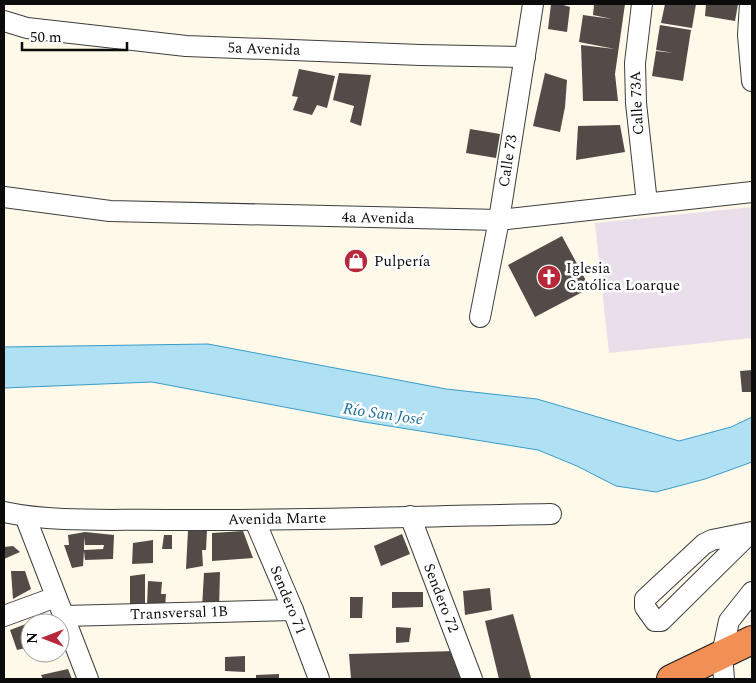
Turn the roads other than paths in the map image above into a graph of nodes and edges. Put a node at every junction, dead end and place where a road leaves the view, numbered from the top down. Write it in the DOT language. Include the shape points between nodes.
graph roads {
  1 [pos="533,4"];
  2 [pos="642,4"];
  3 [pos="750,4"];
  4 [pos="4,21"];
  5 [pos="525,58"];
  6 [pos="752,80"];
  7 [pos="752,192"];
  8 [pos="4,197"];
  9 [pos="647,203"];
  10 [pos="498,220"];
  11 [pos="480,317"];
  12 [pos="4,512"];
  13 [pos="551,514"];
  14 [pos="25,516"];
  15 [pos="410,516"];
  16 [pos="255,521"];
  17 [pos="751,533"];
  18 [pos="752,592"];
  19 [pos="56,596"];
  20 [pos="293,610"];
  21 [pos="63,613"];
  22 [pos="4,616"];
  23 [pos="70,616"];
  24 [pos="70,632"];
  25 [pos="752,640"];
  26 [pos="723,667"];
  27 [pos="88,679"];
  28 [pos="319,679"];
  29 [pos="472,679"];
  30 [pos="671,679"];
  1 -- 5 [label="street, Calle 73"];
  2 -- 9 [label="street, Calle 73A" via="635,71"];
  3 -- 6 [label="street" via="748,35"];
  4 -- 5 [label="street, 5a Avenida" via="27,28 186,46"];
  5 -- 10 [label="street, Calle 73"];
  7 -- 9 [label="street, 4a Avenida"];
  8 -- 10 [label="street, 4a Avenida" via="110,211"];
  9 -- 10 [label="street, 4a Avenida"];
  10 -- 11 [label="street, Calle 73"];
  12 -- 14 [label="street, Avenida Marte"];
  13 -- 15 [label="street, Avenida Marte"];
  14 -- 16 [label="street, Avenida Marte"];
  14 -- 19 [label="street"];
  15 -- 16 [label="street, Avenida Marte"];
  15 -- 29 [label="street, Sendero 72"];
  16 -- 20 [label="street, Sendero 71"];
  17 -- 17 [label="street" via="712,540 698,548 645,599 644,607 655,621 661,621"];
  18 -- 26 [label="street" via="730,617"];
  19 -- 21 [label="street"];
  19 -- 22 [label="street"];
  20 -- 23 [label="street, Transversal 1B"];
  20 -- 28 [label="street, Sendero 71"];
  24 -- 27 [label="street"];
  25 -- 26 [label="highway"];
  26 -- 30 [label="highway"];
}
